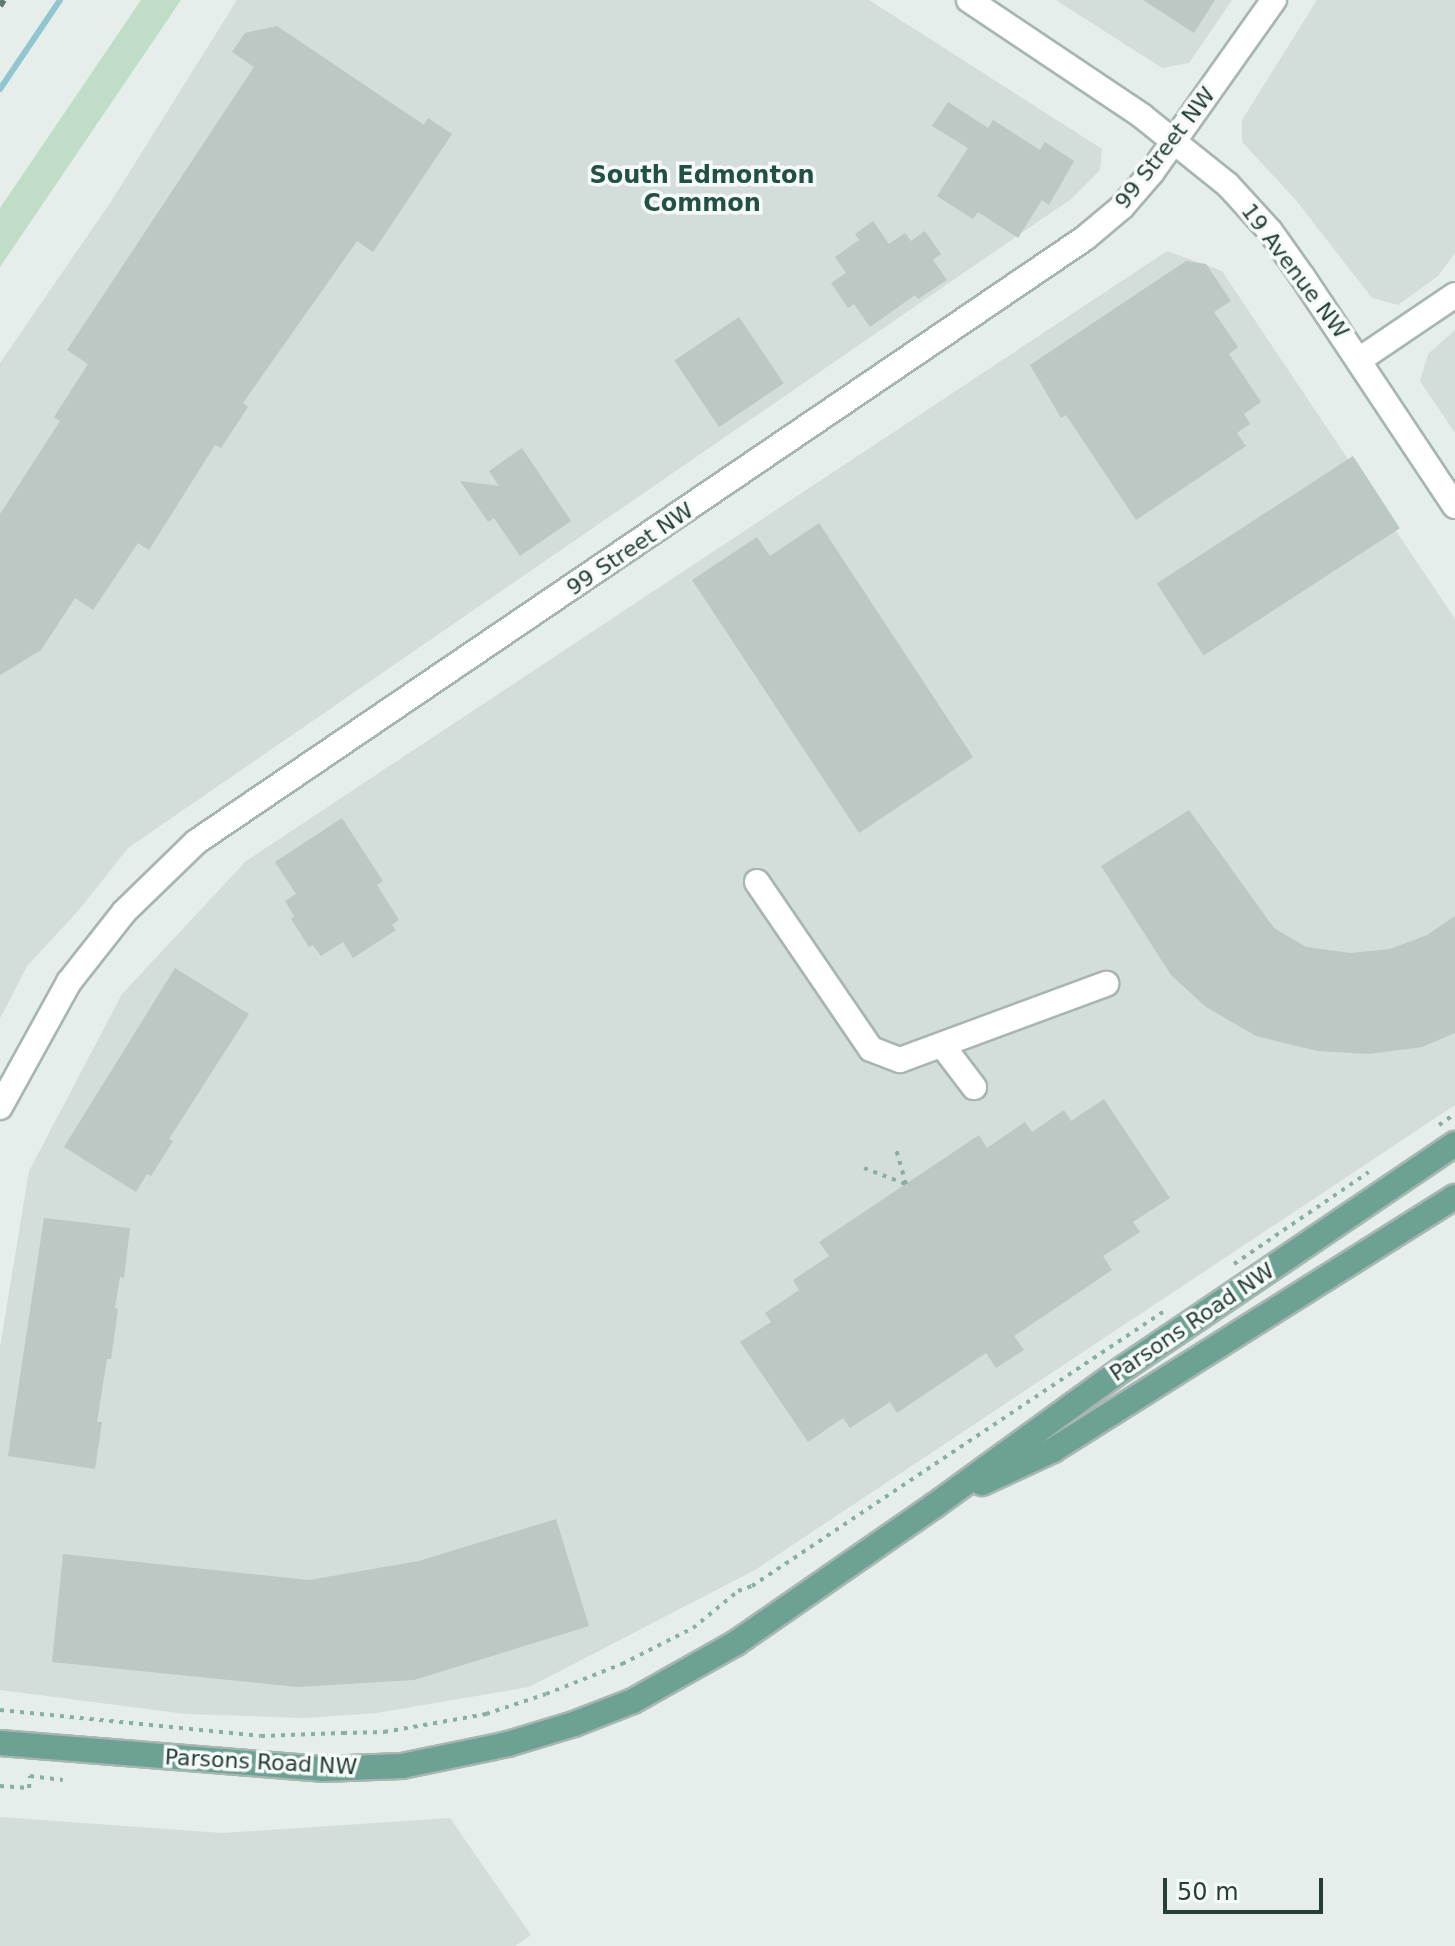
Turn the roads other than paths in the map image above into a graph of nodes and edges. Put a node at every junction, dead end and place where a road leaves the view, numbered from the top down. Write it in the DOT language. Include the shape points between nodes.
graph roads {
  1 [pos="969,0"];
  2 [pos="1274,0"];
  3 [pos="1175,140"];
  4 [pos="1455,295"];
  5 [pos="1359,360"];
  6 [pos="1455,506"];
  7 [pos="757,882"];
  8 [pos="1106,984"];
  9 [pos="942,1045"];
  10 [pos="974,1087"];
  11 [pos="0,1107"];
  12 [pos="1455,1144"];
  13 [pos="1455,1197"];
  14 [pos="934,1506"];
  15 [pos="0,1743"];
  1 -- 3 [label="street, 19 Avenue NW"];
  2 -- 3 [label="street, 99 Street NW"];
  3 -- 5 [label="street, 19 Avenue NW" via="1228,185 1270,231"];
  3 -- 11 [label="street, 99 Street NW" via="1122,207 1085,238 196,842 124,912 69,982"];
  4 -- 5 [label="street"];
  5 -- 6 [label="street, 19 Avenue NW"];
  7 -- 9 [label="street" via="871,1049 900,1060"];
  8 -- 9 [label="street"];
  9 -- 10 [label="street"];
  12 -- 14 [label="main road, Parsons Road NW" via="1124,1368"];
  13 -- 14 [label="main road, Parsons Road NW" via="1053,1450"];
  14 -- 15 [label="main road, Parsons Road NW" via="695,1667 633,1701 508,1744 402,1766 322,1769"];
}
